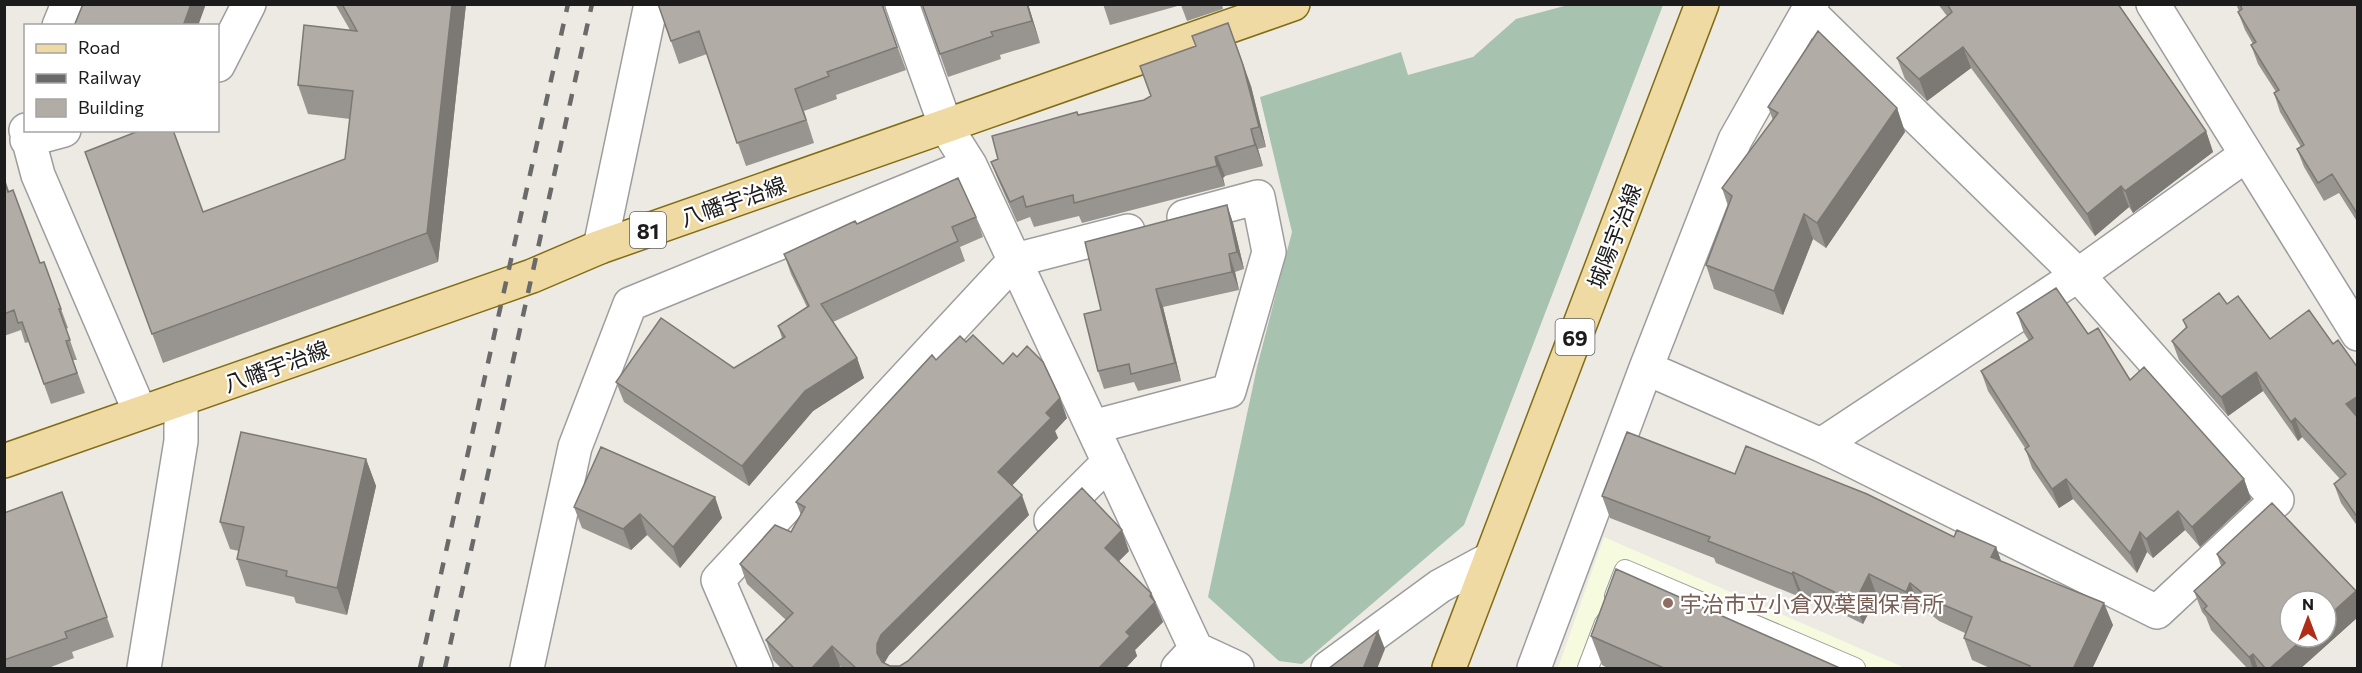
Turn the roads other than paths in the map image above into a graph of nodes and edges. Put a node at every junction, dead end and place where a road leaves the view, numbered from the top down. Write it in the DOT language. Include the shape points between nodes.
graph roads {
  1 [pos="68,4"];
  2 [pos="249,4"];
  3 [pos="651,4"];
  4 [pos="902,4"];
  5 [pos="1293,4"];
  6 [pos="1702,4"];
  7 [pos="2153,4"];
  8 [pos="1810,8"];
  9 [pos="60,24"];
  10 [pos="219,63"];
  11 [pos="946,127"];
  12 [pos="26,133"];
  13 [pos="2246,155"];
  14 [pos="970,165"];
  15 [pos="600,247"];
  16 [pos="1015,260"];
  17 [pos="2078,275"];
  18 [pos="2358,334"];
  19 [pos="1646,368"];
  20 [pos="181,399"];
  21 [pos="140,412"];
  22 [pos="1093,427"];
  23 [pos="1821,445"];
  24 [pos="4,461"];
  25 [pos="1109,462"];
  26 [pos="1026,544"];
  27 [pos="1490,559"];
  28 [pos="1187,659"];
  29 [pos="144,669"];
  30 [pos="527,669"];
  31 [pos="756,669"];
  32 [pos="1237,669"];
  33 [pos="1328,669"];
  34 [pos="1449,669"];
  35 [pos="1534,669"];
  36 [pos="1588,669"];
  37 [pos="1855,669"];
  1 -- 9 [label="street"];
  2 -- 10 [label="street"];
  3 -- 15 [label="street"];
  4 -- 11 [label="street"];
  5 -- 11 [label="main road, 八幡宇治線 / 81"];
  6 -- 27 [label="main road, 城陽宇治線 / 69"];
  7 -- 13 [label="street"];
  8 -- 17 [label="street"];
  8 -- 19 [label="street" via="1735,140"];
  11 -- 14 [label="street"];
  11 -- 15 [label="main road, 八幡宇治線 / 81"];
  12 -- 21 [label="street" via="38,175"];
  13 -- 17 [label="street"];
  13 -- 18 [label="street"];
  14 -- 16 [label="street"];
  14 -- 30 [label="street" via="630,304 575,447"];
  15 -- 20 [label="main road, 八幡宇治線 / 81" via="532,276"];
  16 -- 22 [label="street"];
  16 -- 22 [label="street" via="1258,197 1269,252 1229,391"];
  16 -- 31 [label="street" via="718,580"];
  17 -- 23 [label="street"];
  17 -- 23 [label="street" via="2277,500 2157,612"];
  19 -- 23 [label="street"];
  19 -- 35 [label="street"];
  20 -- 21 [label="main road, 八幡宇治線 / 81"];
  20 -- 29 [label="street" via="181,441"];
  21 -- 24 [label="main road, 八幡宇治線 / 81"];
  22 -- 25 [label="street"];
  25 -- 26 [label="street"];
  25 -- 28 [label="street"];
  27 -- 33 [label="street" via="1440,585"];
  27 -- 34 [label="main road, 城陽宇治線 / 69"];
  28 -- 32 [label="street"];
  36 -- 37 [label="lane" via="1625,570"];
}
